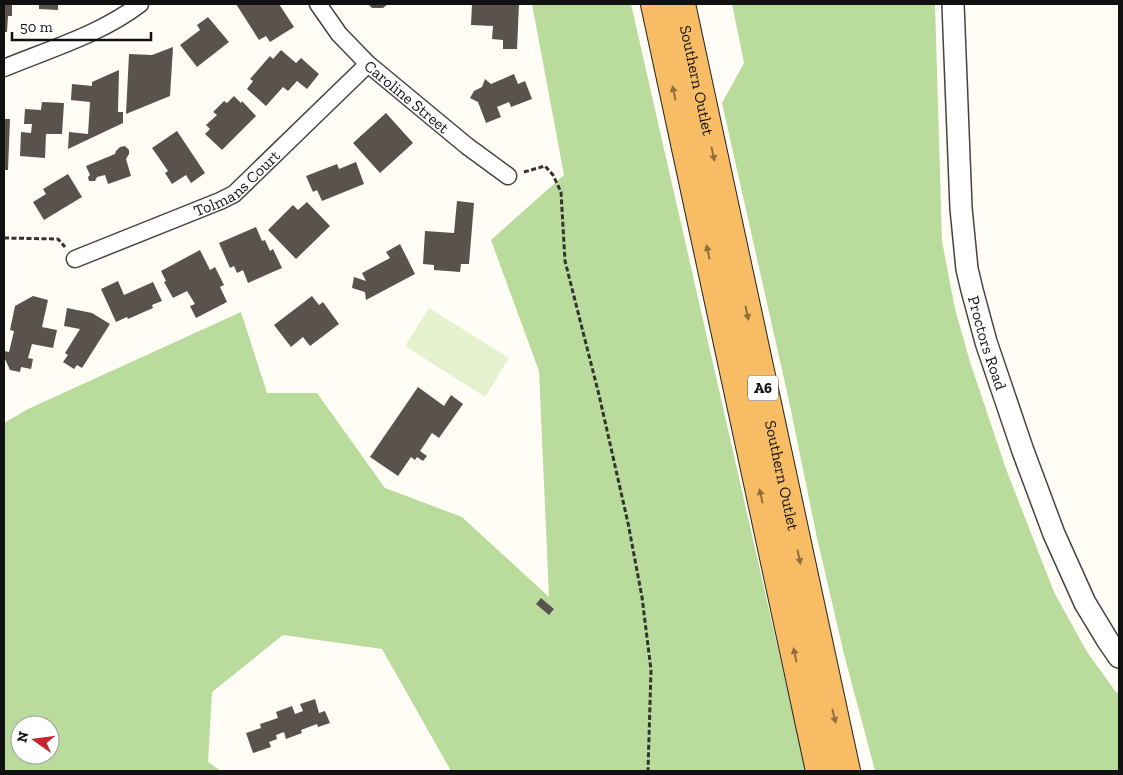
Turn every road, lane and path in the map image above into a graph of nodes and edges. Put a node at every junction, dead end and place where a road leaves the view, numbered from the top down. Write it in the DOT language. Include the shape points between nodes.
graph roads {
  1 [pos="140,4"];
  2 [pos="318,4"];
  3 [pos="655,4"];
  4 [pos="680,4"];
  5 [pos="953,4"];
  6 [pos="368,64"];
  7 [pos="4,68"];
  8 [pos="508,176"];
  9 [pos="4,238"];
  10 [pos="58,239"];
  11 [pos="75,259"];
  12 [pos="1119,657"];
  13 [pos="648,771"];
  14 [pos="820,771"];
  15 [pos="846,771"];
  1 -- 7 [label="street" via="104,27"];
  2 -- 6 [label="street, Caroline Street" via="339,34"];
  14 -- 3 [label="highway, Southern Outlet / A6, one-way"];
  4 -- 15 [label="highway, Southern Outlet / A6, one-way"];
  5 -- 12 [label="street, Proctors Road" via="961,208 972,290 1022,451 1054,534 1085,603"];
  6 -- 8 [label="street, Caroline Street"];
  6 -- 11 [label="street, Tolmans Court" via="234,194"];
  8 -- 13 [label="path" via="545,166 561,192 565,261 599,395 642,597 651,670"];
  9 -- 10 [label="path"];
}
